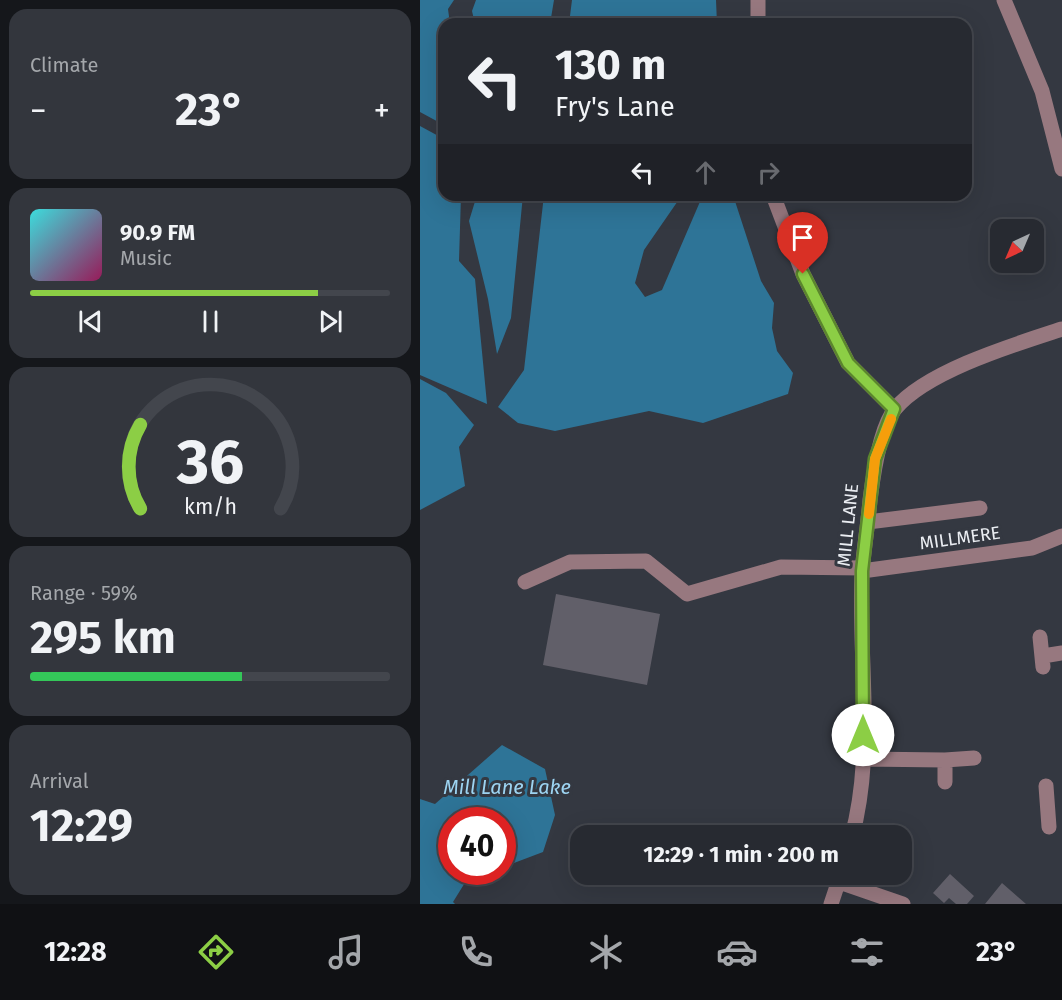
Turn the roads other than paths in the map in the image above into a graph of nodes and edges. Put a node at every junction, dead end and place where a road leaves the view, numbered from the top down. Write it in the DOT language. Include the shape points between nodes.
graph roads {
  1 [pos="758,0"];
  2 [pos="1004,0"];
  3 [pos="758,18"];
  4 [pos="1062,169"];
  5 [pos="776,201"];
  6 [pos="1062,328"];
  7 [pos="894,409"];
  8 [pos="980,508"];
  9 [pos="868,522"];
  10 [pos="1062,536"];
  11 [pos="863,570"];
  12 [pos="525,582"];
  13 [pos="1040,637"];
  14 [pos="1062,653"];
  15 [pos="974,758"];
  16 [pos="863,759"];
  17 [pos="945,760"];
  18 [pos="945,782"];
  19 [pos="1046,786"];
  20 [pos="1055,807"];
  21 [pos="855,825"];
  22 [pos="1049,827"];
  23 [pos="838,885"];
  24 [pos="857,885"];
  25 [pos="831,904"];
  26 [pos="903,904"];
  1 -- 3 [label="street"];
  2 -- 4 [label="street" via="1042,91"];
  5 -- 7 [label="street" via="803,274 848,363"];
  6 -- 7 [label="street" via="992,351 940,376"];
  7 -- 9 [label="street, MILL LANE" via="875,459"];
  8 -- 9 [label="street"];
  9 -- 11 [label="street, MILL LANE"];
  10 -- 11 [label="street, MILLMERE" via="1032,548"];
  11 -- 12 [label="street, MILLMERE" via="781,567 687,594 646,561 570,562"];
  11 -- 16 [label="street, MILL LANE"];
  13 -- 14 [label="street" via="1043,661"];
  15 -- 17 [label="street"];
  16 -- 17 [label="street"];
  16 -- 21 [label="street, MILL LANE"];
  17 -- 18 [label="street"];
  19 -- 20 [label="street"];
  20 -- 22 [label="street"];
  23 -- 25 [label="street"];
  24 -- 26 [label="street"];
}
